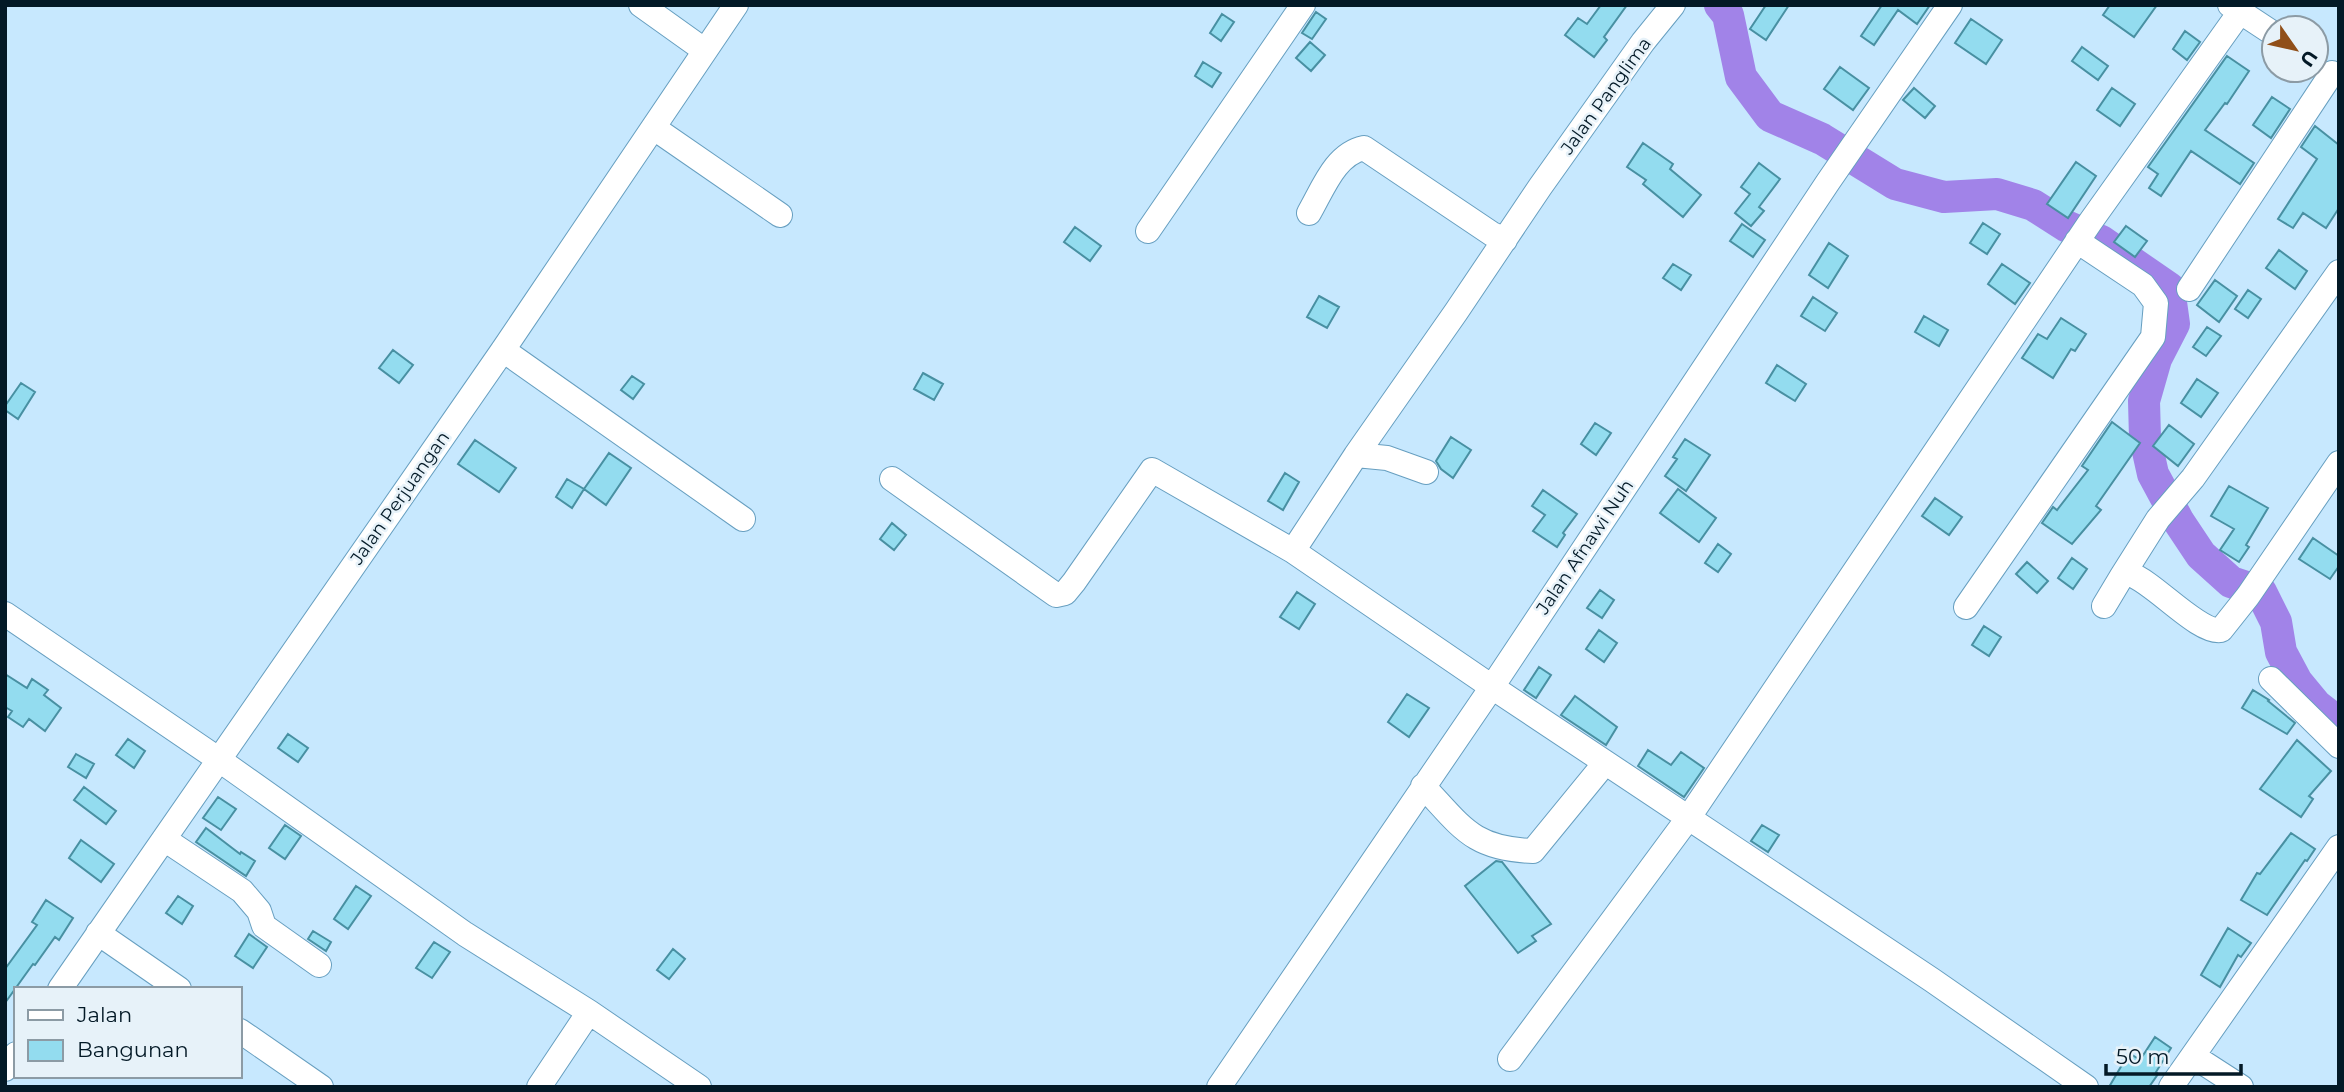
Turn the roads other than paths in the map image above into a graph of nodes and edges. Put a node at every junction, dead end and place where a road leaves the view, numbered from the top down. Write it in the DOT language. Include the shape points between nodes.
graph roads {
  1 [pos="641,5"];
  2 [pos="736,5"];
  3 [pos="1303,5"];
  4 [pos="1673,5"];
  5 [pos="1950,5"];
  6 [pos="2235,8"];
  7 [pos="2260,25"];
  8 [pos="704,50"];
  9 [pos="2321,84"];
  10 [pos="654,128"];
  11 [pos="1309,212"];
  12 [pos="780,215"];
  13 [pos="1148,231"];
  14 [pos="2079,239"];
  15 [pos="1505,240"];
  16 [pos="2339,272"];
  17 [pos="2189,289"];
  18 [pos="503,351"];
  19 [pos="1356,454"];
  20 [pos="2339,463"];
  21 [pos="1426,472"];
  22 [pos="892,479"];
  23 [pos="743,519"];
  24 [pos="1293,551"];
  25 [pos="2122,576"];
  26 [pos="2104,606"];
  27 [pos="1966,607"];
  28 [pos="5,614"];
  29 [pos="2272,679"];
  30 [pos="1492,687"];
  31 [pos="2339,746"];
  32 [pos="218,759"];
  33 [pos="1605,763"];
  34 [pos="1423,786"];
  35 [pos="1689,817"];
  36 [pos="164,839"];
  37 [pos="2339,847"];
  38 [pos="98,933"];
  39 [pos="319,965"];
  40 [pos="61,987"];
  41 [pos="176,987"];
  42 [pos="589,1012"];
  43 [pos="242,1032"];
  44 [pos="2193,1056"];
  45 [pos="1510,1059"];
  46 [pos="321,1087"];
  47 [pos="538,1087"];
  48 [pos="699,1087"];
  49 [pos="1219,1087"];
  50 [pos="2085,1087"];
  51 [pos="2171,1087"];
  52 [pos="2241,1087"];
  1 -- 8 [label="street"];
  2 -- 8 [label="street, Jalan Perjuangan"];
  3 -- 13 [label="street"];
  4 -- 15 [label="street, Jalan Panglima"];
  5 -- 30 [label="street, Jalan Afnawi Nuh"];
  6 -- 7 [label="street"];
  6 -- 14 [label="street"];
  8 -- 10 [label="street, Jalan Perjuangan"];
  9 -- 17 [label="street"];
  10 -- 12 [label="street"];
  10 -- 18 [label="street, Jalan Perjuangan"];
  11 -- 15 [label="street" via="1336,167 1350,151 1364,148"];
  14 -- 27 [label="street" via="2143,285 2156,303 2153,337"];
  14 -- 35 [label="street"];
  15 -- 19 [label="street, Jalan Panglima"];
  16 -- 25 [label="street" via="2193,478 2158,519"];
  18 -- 23 [label="street"];
  18 -- 32 [label="street, Jalan Perjuangan"];
  19 -- 21 [label="street" via="1387,458"];
  19 -- 24 [label="street, Jalan Panglima"];
  20 -- 25 [label="street" via="2254,587 2217,631 2135,576"];
  22 -- 24 [label="street" via="1056,595 1065,593 1074,582 1152,470"];
  24 -- 30 [label="street"];
  25 -- 26 [label="street"];
  28 -- 32 [label="street"];
  29 -- 31 [label="street"];
  30 -- 33 [label="street"];
  30 -- 34 [label="street, Jalan Afnawi Nuh"];
  32 -- 36 [label="street, Jalan Perjuangan"];
  32 -- 42 [label="street" via="465,934"];
  33 -- 34 [label="street" via="1533,851 1488,845 1471,835"];
  33 -- 35 [label="street"];
  34 -- 49 [label="street, Jalan Afnawi Nuh"];
  35 -- 45 [label="street"];
  35 -- 50 [label="street"];
  36 -- 38 [label="street, Jalan Perjuangan"];
  36 -- 39 [label="street" via="242,891 259,911 264,926"];
  37 -- 44 [label="street"];
  38 -- 40 [label="street, Jalan Perjuangan"];
  38 -- 41 [label="street"];
  42 -- 47 [label="street"];
  42 -- 48 [label="street"];
  43 -- 46 [label="street"];
  44 -- 51 [label="street"];
  44 -- 52 [label="street"];
}
